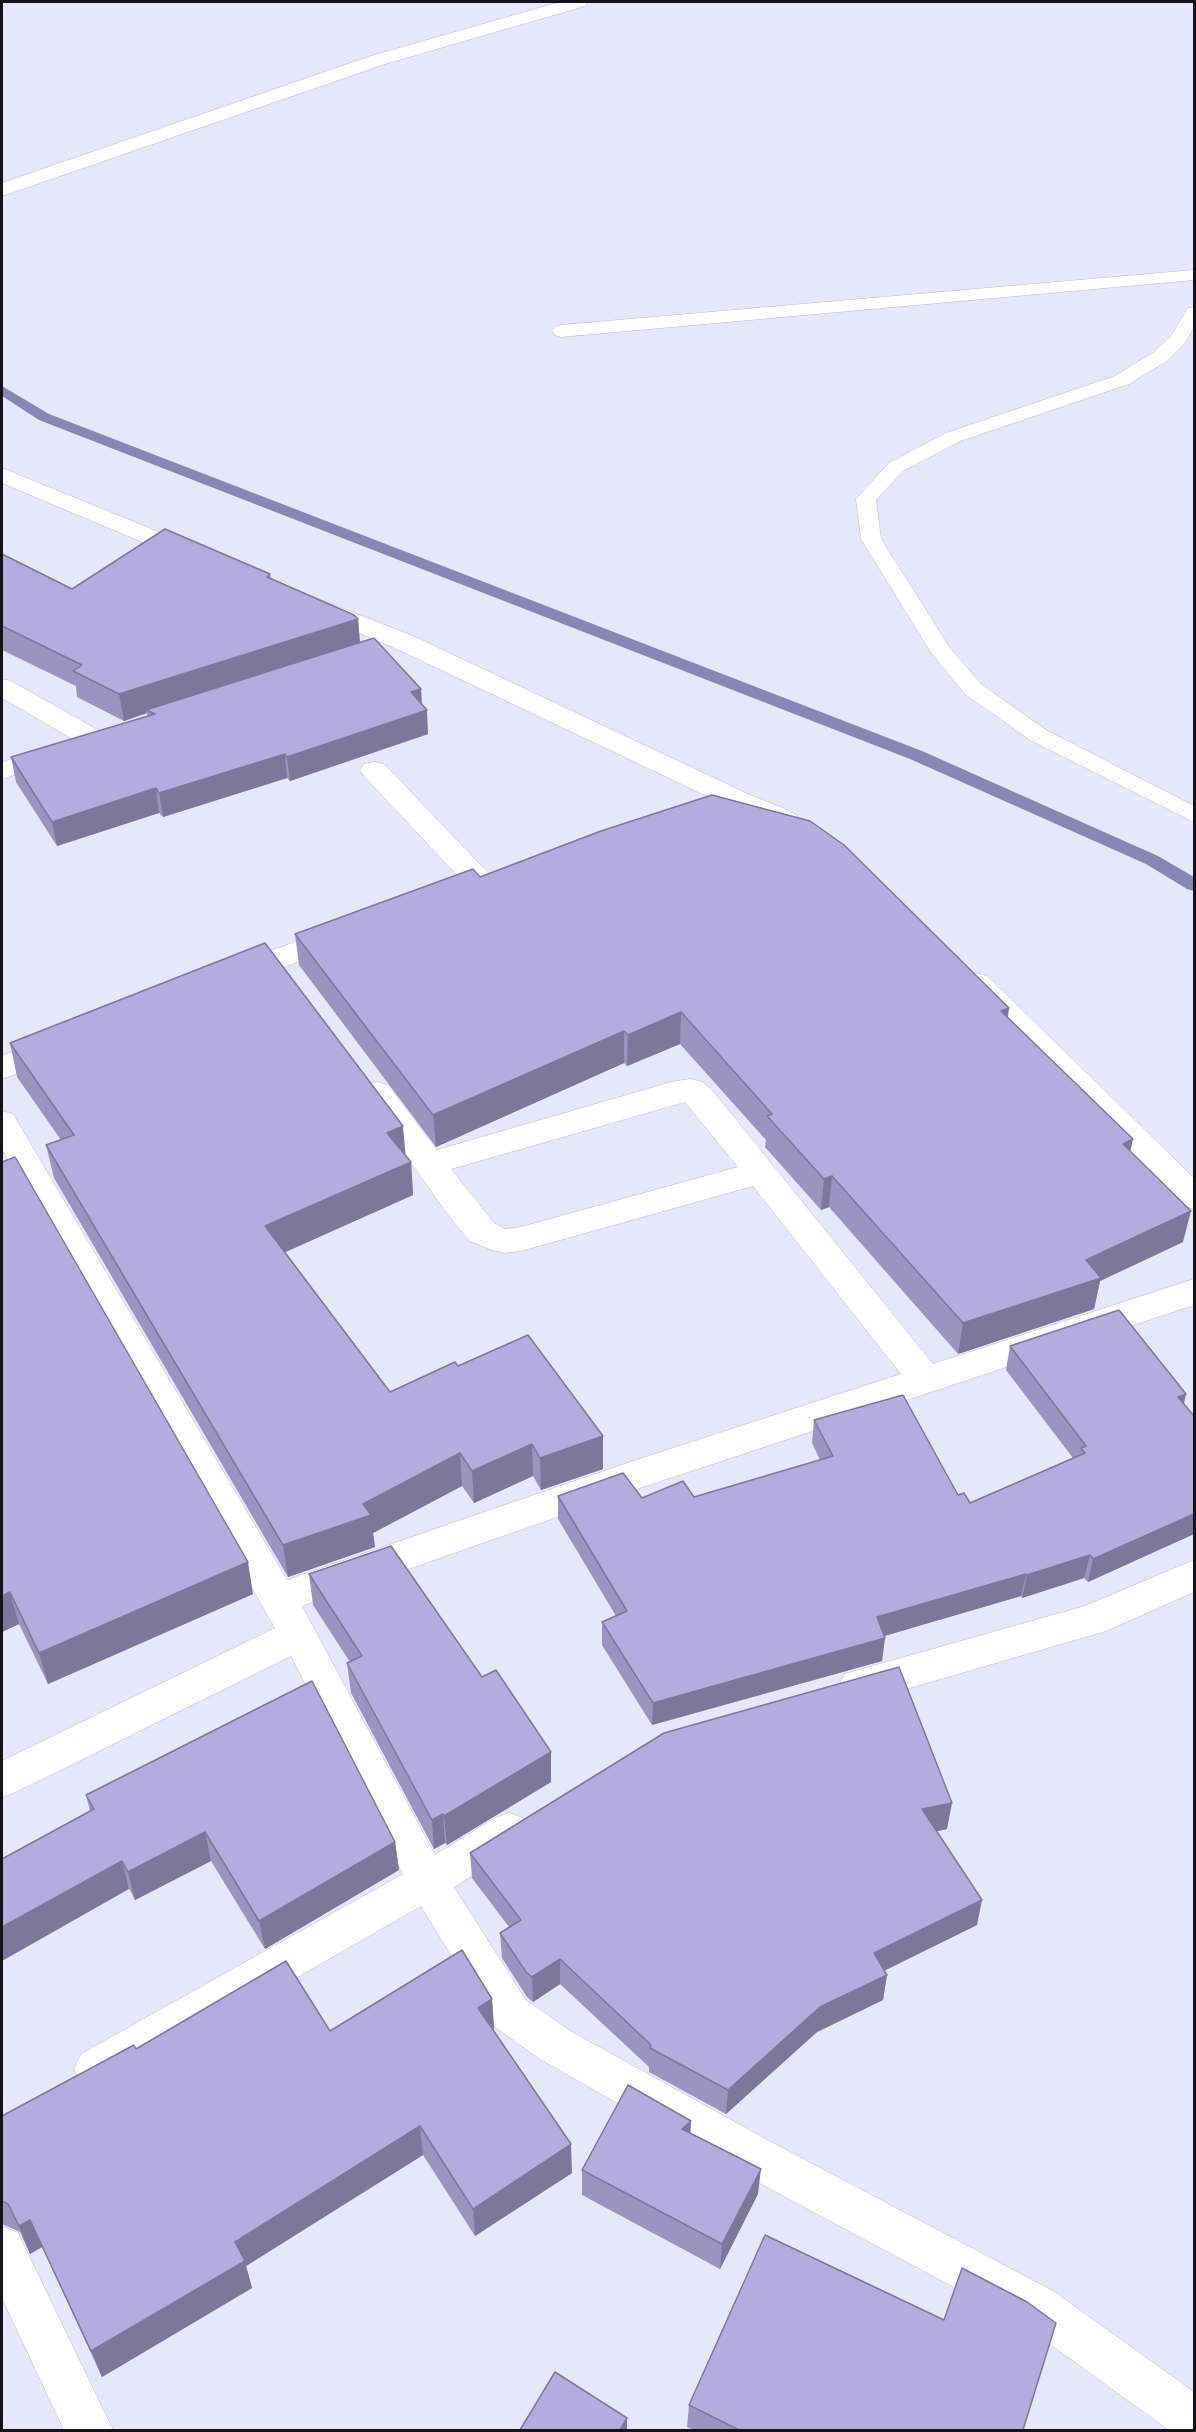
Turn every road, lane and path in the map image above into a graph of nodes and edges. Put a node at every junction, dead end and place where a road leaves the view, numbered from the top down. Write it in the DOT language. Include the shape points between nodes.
graph roads {
  1 [pos="578,2"];
  2 [pos="2,190"];
  3 [pos="1194,275"];
  4 [pos="1194,312"];
  5 [pos="561,331"];
  6 [pos="2,475"];
  7 [pos="219,565"];
  8 [pos="295,597"];
  9 [pos="404,642"];
  10 [pos="371,652"];
  11 [pos="2,687"];
  12 [pos="374,770"];
  13 [pos="2,771"];
  14 [pos="740,801"];
  15 [pos="706,812"];
  16 [pos="1194,815"];
  17 [pos="816,842"];
  18 [pos="482,884"];
  19 [pos="370,924"];
  20 [pos="276,960"];
  21 [pos="957,964"];
  22 [pos="210,986"];
  23 [pos="297,988"];
  24 [pos="78,1038"];
  25 [pos="2,1068"];
  26 [pos="360,1071"];
  27 [pos="2,1122"];
  28 [pos="430,1164"];
  29 [pos="760,1172"];
  30 [pos="1194,1197"];
  31 [pos="1194,1292"];
  32 [pos="925,1379"];
  33 [pos="1194,1575"];
  34 [pos="277,1599"];
  35 [pos="299,1634"];
  36 [pos="821,1697"];
  37 [pos="2,1780"];
  38 [pos="539,1813"];
  39 [pos="428,1881"];
  40 [pos="64,2087"];
  41 [pos="2,2249"];
  42 [pos="1194,2420"];
  43 [pos="89,2430"];
  1 -- 2 [label="street" via="378,60"];
  3 -- 5 [label="lane"];
  4 -- 16 [label="lane" via="1179,339 1161,356 1122,380 953,437 896,467 866,499 871,539 941,651 973,689 1038,735"];
  6 -- 7 [label="street"];
  8 -- 9 [label="street"];
  9 -- 10 [label="street"];
  9 -- 14 [label="street"];
  11 -- 13 [label="street" via="106,737"];
  12 -- 18 [label="street"];
  14 -- 15 [label="street"];
  14 -- 17 [label="street" via="778,816"];
  19 -- 20 [label="street"];
  20 -- 22 [label="street"];
  20 -- 23 [label="street"];
  21 -- 30 [label="street"];
  24 -- 25 [label="street"];
  26 -- 28 [label="street"];
  27 -- 34 [label="street"];
  28 -- 29 [label="street" via="482,1232 505,1241"];
  28 -- 29 [label="street" via="691,1090"];
  29 -- 32 [label="street"];
  31 -- 32 [label="street"];
  32 -- 34 [label="street"];
  33 -- 36 [label="street" via="1093,1620"];
  34 -- 35 [label="street"];
  35 -- 37 [label="street"];
  35 -- 39 [label="street"];
  38 -- 39 [label="street"];
  39 -- 40 [label="street"];
  39 -- 42 [label="street" via="510,2013 555,2045 754,2157 1037,2307"];
  41 -- 43 [label="street"];
}
